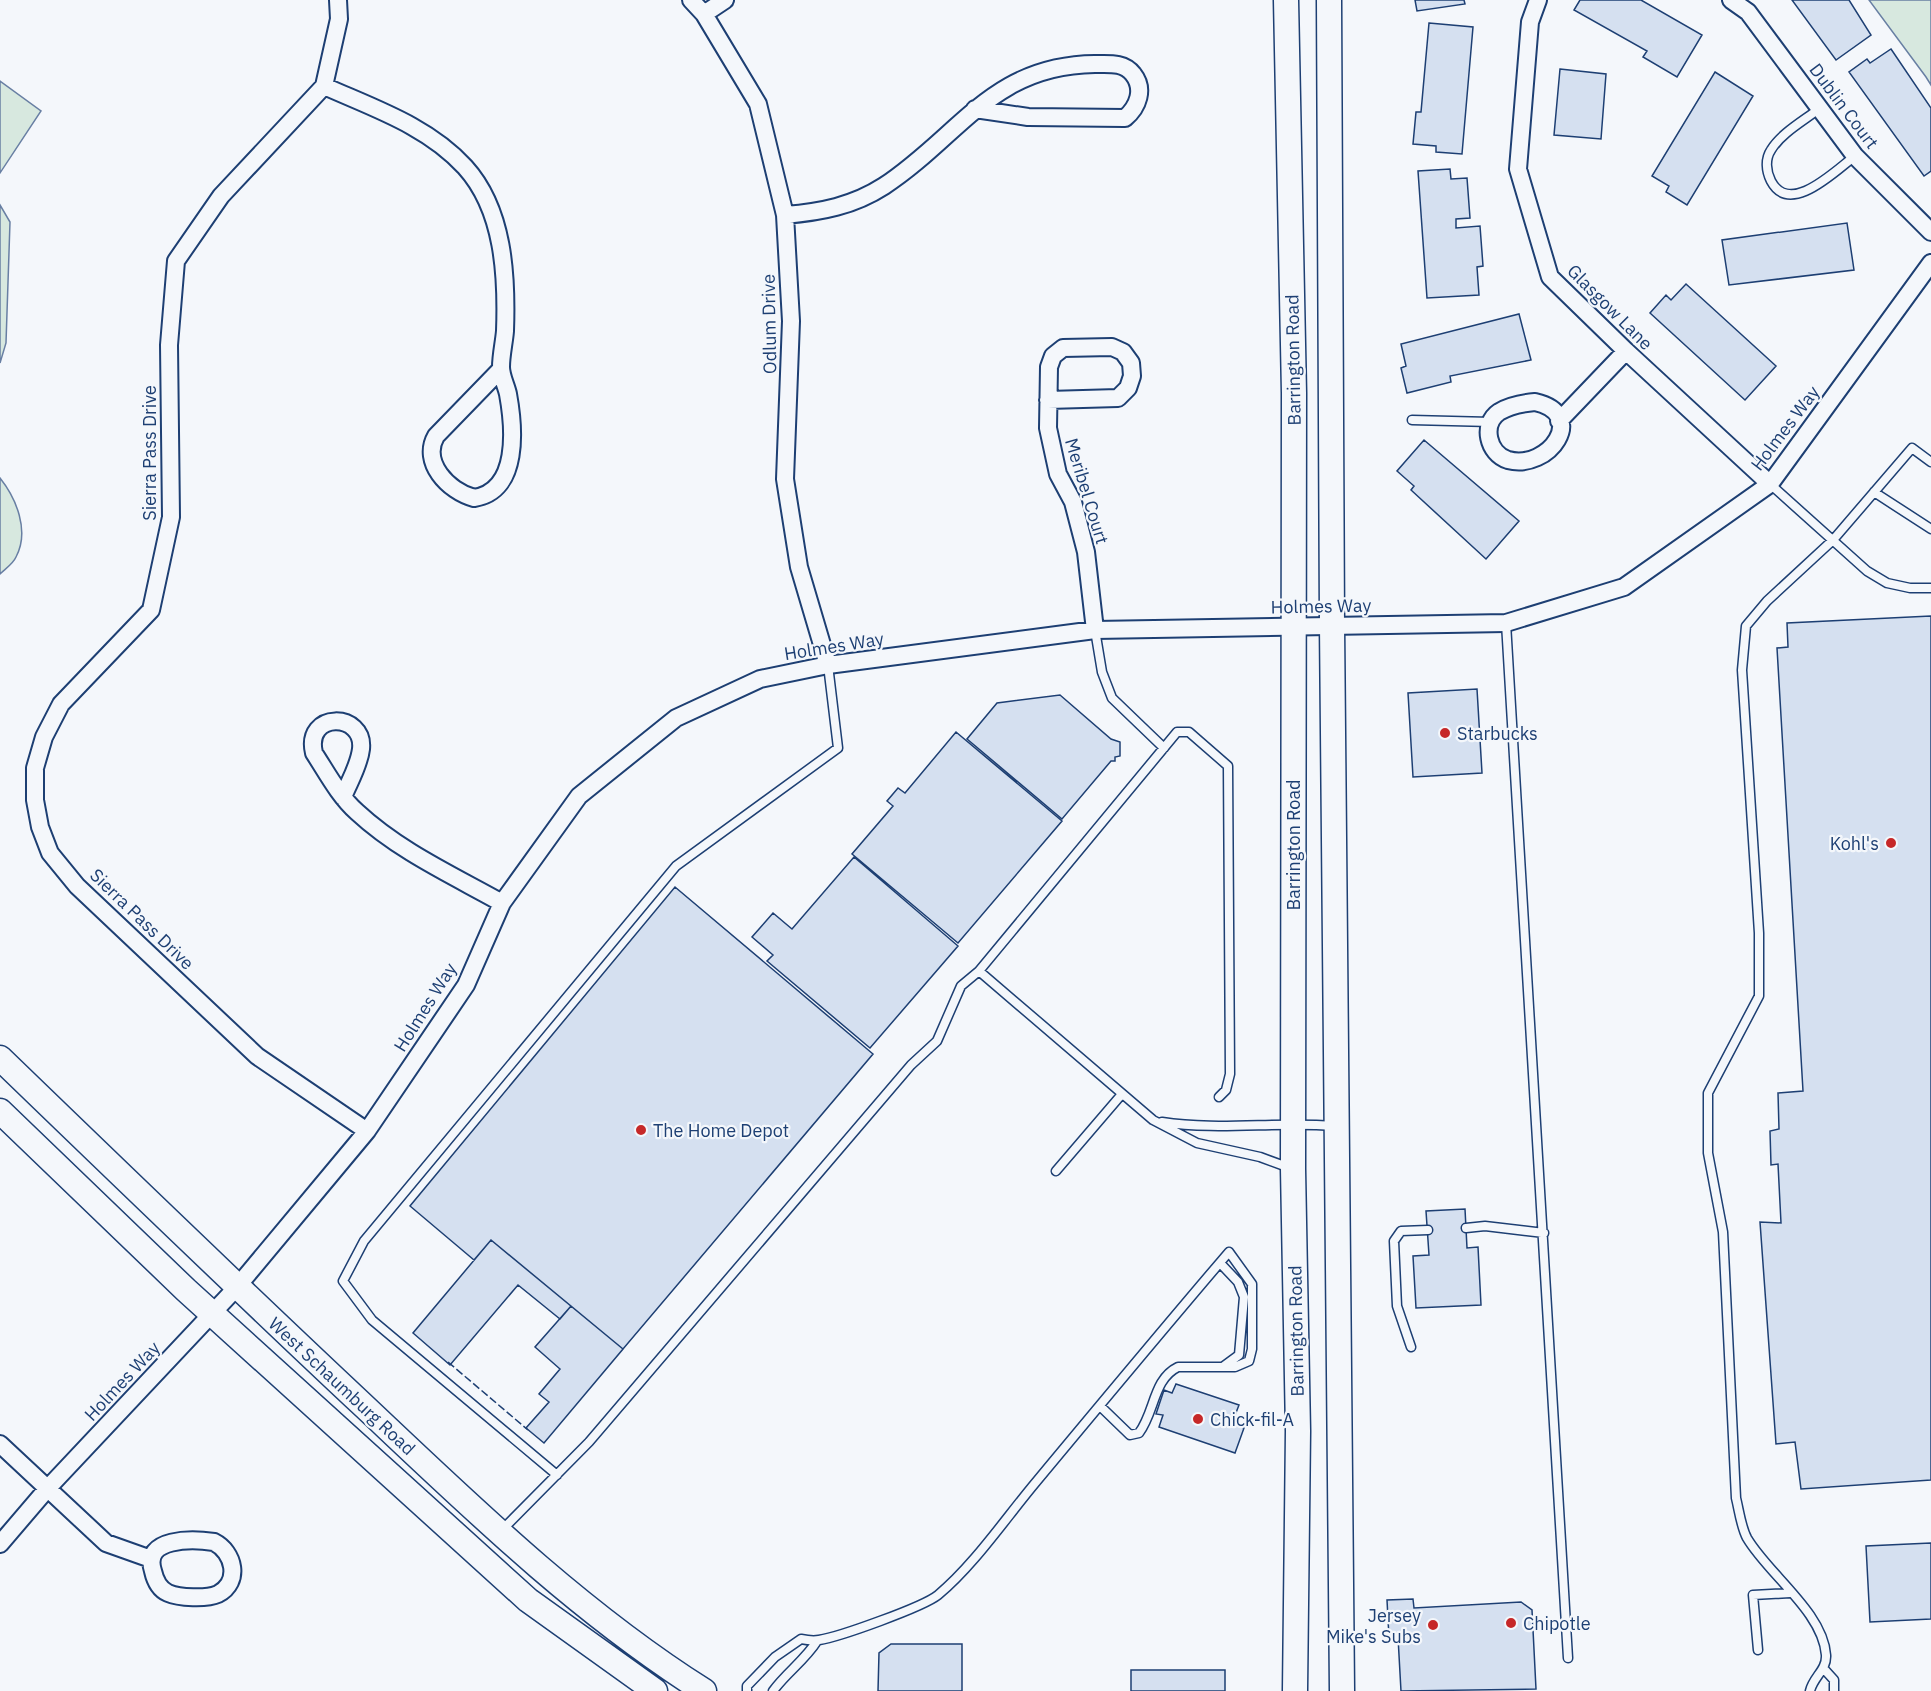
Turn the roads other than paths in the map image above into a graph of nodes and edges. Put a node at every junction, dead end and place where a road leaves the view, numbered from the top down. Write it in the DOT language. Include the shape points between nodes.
graph roads {
  1 [pos="338,0"];
  2 [pos="691,0"];
  3 [pos="725,0"];
  4 [pos="1286,0"];
  5 [pos="1329,0"];
  6 [pos="1538,0"];
  7 [pos="1731,0"];
  8 [pos="704,14"];
  9 [pos="324,86"];
  10 [pos="1820,108"];
  11 [pos="975,109"];
  12 [pos="1855,156"];
  13 [pos="785,215"];
  14 [pos="1931,232"];
  15 [pos="1931,263"];
  16 [pos="1626,351"];
  17 [pos="501,369"];
  18 [pos="1048,400"];
  19 [pos="1412,420"];
  20 [pos="1559,421"];
  21 [pos="1491,422"];
  22 [pos="1931,462"];
  23 [pos="1770,484"];
  24 [pos="1874,492"];
  25 [pos="1931,529"];
  26 [pos="1833,540"];
  27 [pos="1931,588"];
  28 [pos="1506,622"];
  29 [pos="1332,625"];
  30 [pos="1292,626"];
  31 [pos="1095,630"];
  32 [pos="828,666"];
  33 [pos="1164,748"];
  34 [pos="343,797"];
  35 [pos="502,903"];
  36 [pos="980,971"];
  37 [pos="0,1058"];
  38 [pos="1122,1094"];
  39 [pos="1219,1097"];
  40 [pos="0,1112"];
  41 [pos="1153,1120"];
  42 [pos="1293,1123"];
  43 [pos="1338,1127"];
  44 [pos="368,1131"];
  45 [pos="1293,1169"];
  46 [pos="1056,1171"];
  47 [pos="1466,1228"];
  48 [pos="1428,1230"];
  49 [pos="1544,1233"];
  50 [pos="1220,1263"];
  51 [pos="237,1287"];
  52 [pos="213,1312"];
  53 [pos="1411,1347"];
  54 [pos="1221,1367"];
  55 [pos="1100,1406"];
  56 [pos="0,1444"];
  57 [pos="557,1475"];
  58 [pos="47,1489"];
  59 [pos="498,1533"];
  60 [pos="0,1544"];
  61 [pos="151,1558"];
  62 [pos="1790,1593"];
  63 [pos="817,1641"];
  64 [pos="1758,1650"];
  65 [pos="1568,1658"];
  66 [pos="1824,1669"];
  67 [pos="655,1691"];
  68 [pos="704,1691"];
  69 [pos="747,1691"];
  70 [pos="773,1691"];
  71 [pos="1295,1691"];
  72 [pos="1342,1691"];
  73 [pos="1810,1691"];
  74 [pos="1834,1691"];
  1 -- 9 [label="street" via="339,19"];
  2 -- 8 [label="street, Odlum Drive"];
  3 -- 8 [label="street"];
  4 -- 30 [label="main road, Barrington Road" via="1294,393"];
  5 -- 29 [label="main road, Barrington Road"];
  6 -- 16 [label="street, Glasgow Lane" via="1530,22 1518,169 1551,276"];
  7 -- 10 [label="street, Dublin Court" via="1748,12"];
  8 -- 13 [label="street, Odlum Drive" via="758,104"];
  9 -- 17 [label="street" via="422,130 466,167 492,209 501,248 505,332"];
  9 -- 44 [label="street, Sierra Pass Drive" via="221,196 176,261 169,345 171,517 151,609 61,704 44,737 35,768 35,800 50,853 77,886 257,1056"];
  10 -- 12 [label="street, Dublin Court"];
  10 -- 12 [label="lane" via="1771,149 1768,175 1774,187 1786,194 1801,194"];
  11 -- 11 [label="street" via="1028,117 1125,118 1138,102 1139,88 1135,75 1126,67 1069,64 1038,71 1010,84"];
  11 -- 13 [label="street" via="912,165 866,196 824,212"];
  12 -- 14 [label="street, Dublin Court"];
  13 -- 32 [label="street, Odlum Drive" via="791,321 785,479 800,567"];
  15 -- 23 [label="street, Holmes Way"];
  16 -- 20 [label="street"];
  16 -- 23 [label="street, Glasgow Lane"];
  17 -- 17 [label="street" via="436,436 430,450 433,467 457,490 474,498 498,485 511,456 508,395"];
  18 -- 18 [label="street, Meribel Court" via="1118,398 1128,388 1131,363 1123,352 1112,347 1058,351 1049,366"];
  18 -- 31 [label="street, Meribel Court" via="1048,428 1058,474 1073,502 1086,552"];
  19 -- 21 [label="lane"];
  20 -- 21 [label="street" via="1551,408 1535,402 1499,412"];
  20 -- 21 [label="street" via="1561,433 1553,448 1519,461 1502,458 1495,452 1488,436"];
  22 -- 24 [label="lane" via="1912,448"];
  23 -- 26 [label="lane"];
  23 -- 28 [label="street, Holmes Way" via="1624,587"];
  24 -- 25 [label="lane"];
  24 -- 26 [label="lane"];
  26 -- 27 [label="lane" via="1887,584"];
  26 -- 62 [label="lane" via="1767,601 1746,626 1742,670 1759,933 1759,996 1708,1093 1708,1153 1723,1232 1736,1498 1746,1537"];
  28 -- 29 [label="street, Holmes Way"];
  28 -- 49 [label="lane"];
  29 -- 30 [label="street, Holmes Way"];
  29 -- 43 [label="main road, Barrington Road"];
  30 -- 31 [label="street, Holmes Way"];
  30 -- 42 [label="main road, Barrington Road"];
  31 -- 32 [label="street, Holmes Way"];
  31 -- 33 [label="lane" via="1102,672 1112,698"];
  32 -- 35 [label="street, Holmes Way" via="760,679 676,718 579,796"];
  32 -- 57 [label="lane" via="838,748 676,866 364,1240 344,1281 372,1320"];
  33 -- 36 [label="lane"];
  33 -- 39 [label="lane" via="1177,732 1189,732 1228,766 1230,1074 1226,1090"];
  34 -- 35 [label="street" via="401,847"];
  35 -- 44 [label="street, Holmes Way" via="466,985"];
  36 -- 38 [label="lane"];
  36 -- 57 [label="lane" via="961,986 937,1041 911,1065 589,1443"];
  37 -- 51 [label="main road, West Schaumburg Road"];
  38 -- 41 [label="lane"];
  38 -- 46 [label="lane"];
  40 -- 52 [label="main road, West Schaumburg Road"];
  41 -- 42 [label="lane" via="1196,1127"];
  41 -- 45 [label="lane" via="1197,1143"];
  42 -- 43 [label="lane"];
  42 -- 45 [label="main road, Barrington Road"];
  43 -- 72 [label="main road, Barrington Road"];
  44 -- 51 [label="street, Holmes Way"];
  45 -- 71 [label="main road, Barrington Road" via="1298,1431"];
  47 -- 49 [label="lane" via="1485,1226"];
  48 -- 53 [label="lane" via="1401,1231 1394,1240 1397,1306"];
  49 -- 65 [label="lane"];
  50 -- 54 [label="lane" via="1238,1282 1244,1297 1239,1355"];
  50 -- 54 [label="lane" via="1229,1252 1252,1284 1249,1361"];
  50 -- 55 [label="lane"];
  51 -- 52 [label="street, Holmes Way"];
  51 -- 59 [label="main road, West Schaumburg Road"];
  52 -- 58 [label="street, Holmes Way"];
  52 -- 67 [label="main road, West Schaumburg Road" via="528,1600"];
  54 -- 55 [label="lane" via="1178,1367 1170,1371 1162,1379 1139,1433 1130,1435"];
  55 -- 63 [label="lane" via="954,1580 935,1597"];
  56 -- 58 [label="street"];
  57 -- 59 [label="lane"];
  58 -- 60 [label="street, Holmes Way"];
  58 -- 61 [label="street" via="106,1543"];
  59 -- 68 [label="main road, West Schaumburg Road" via="579,1600"];
  61 -- 61 [label="street" via="157,1583 168,1593 218,1594 231,1578 230,1555 214,1542 169,1543 158,1548"];
  62 -- 64 [label="lane" via="1753,1595"];
  62 -- 66 [label="lane" via="1816,1623 1826,1654"];
  63 -- 69 [label="lane" via="801,1639 786,1648 747,1686"];
  63 -- 70 [label="lane"];
  66 -- 73 [label="lane"];
  66 -- 74 [label="lane" via="1834,1680"];
}
